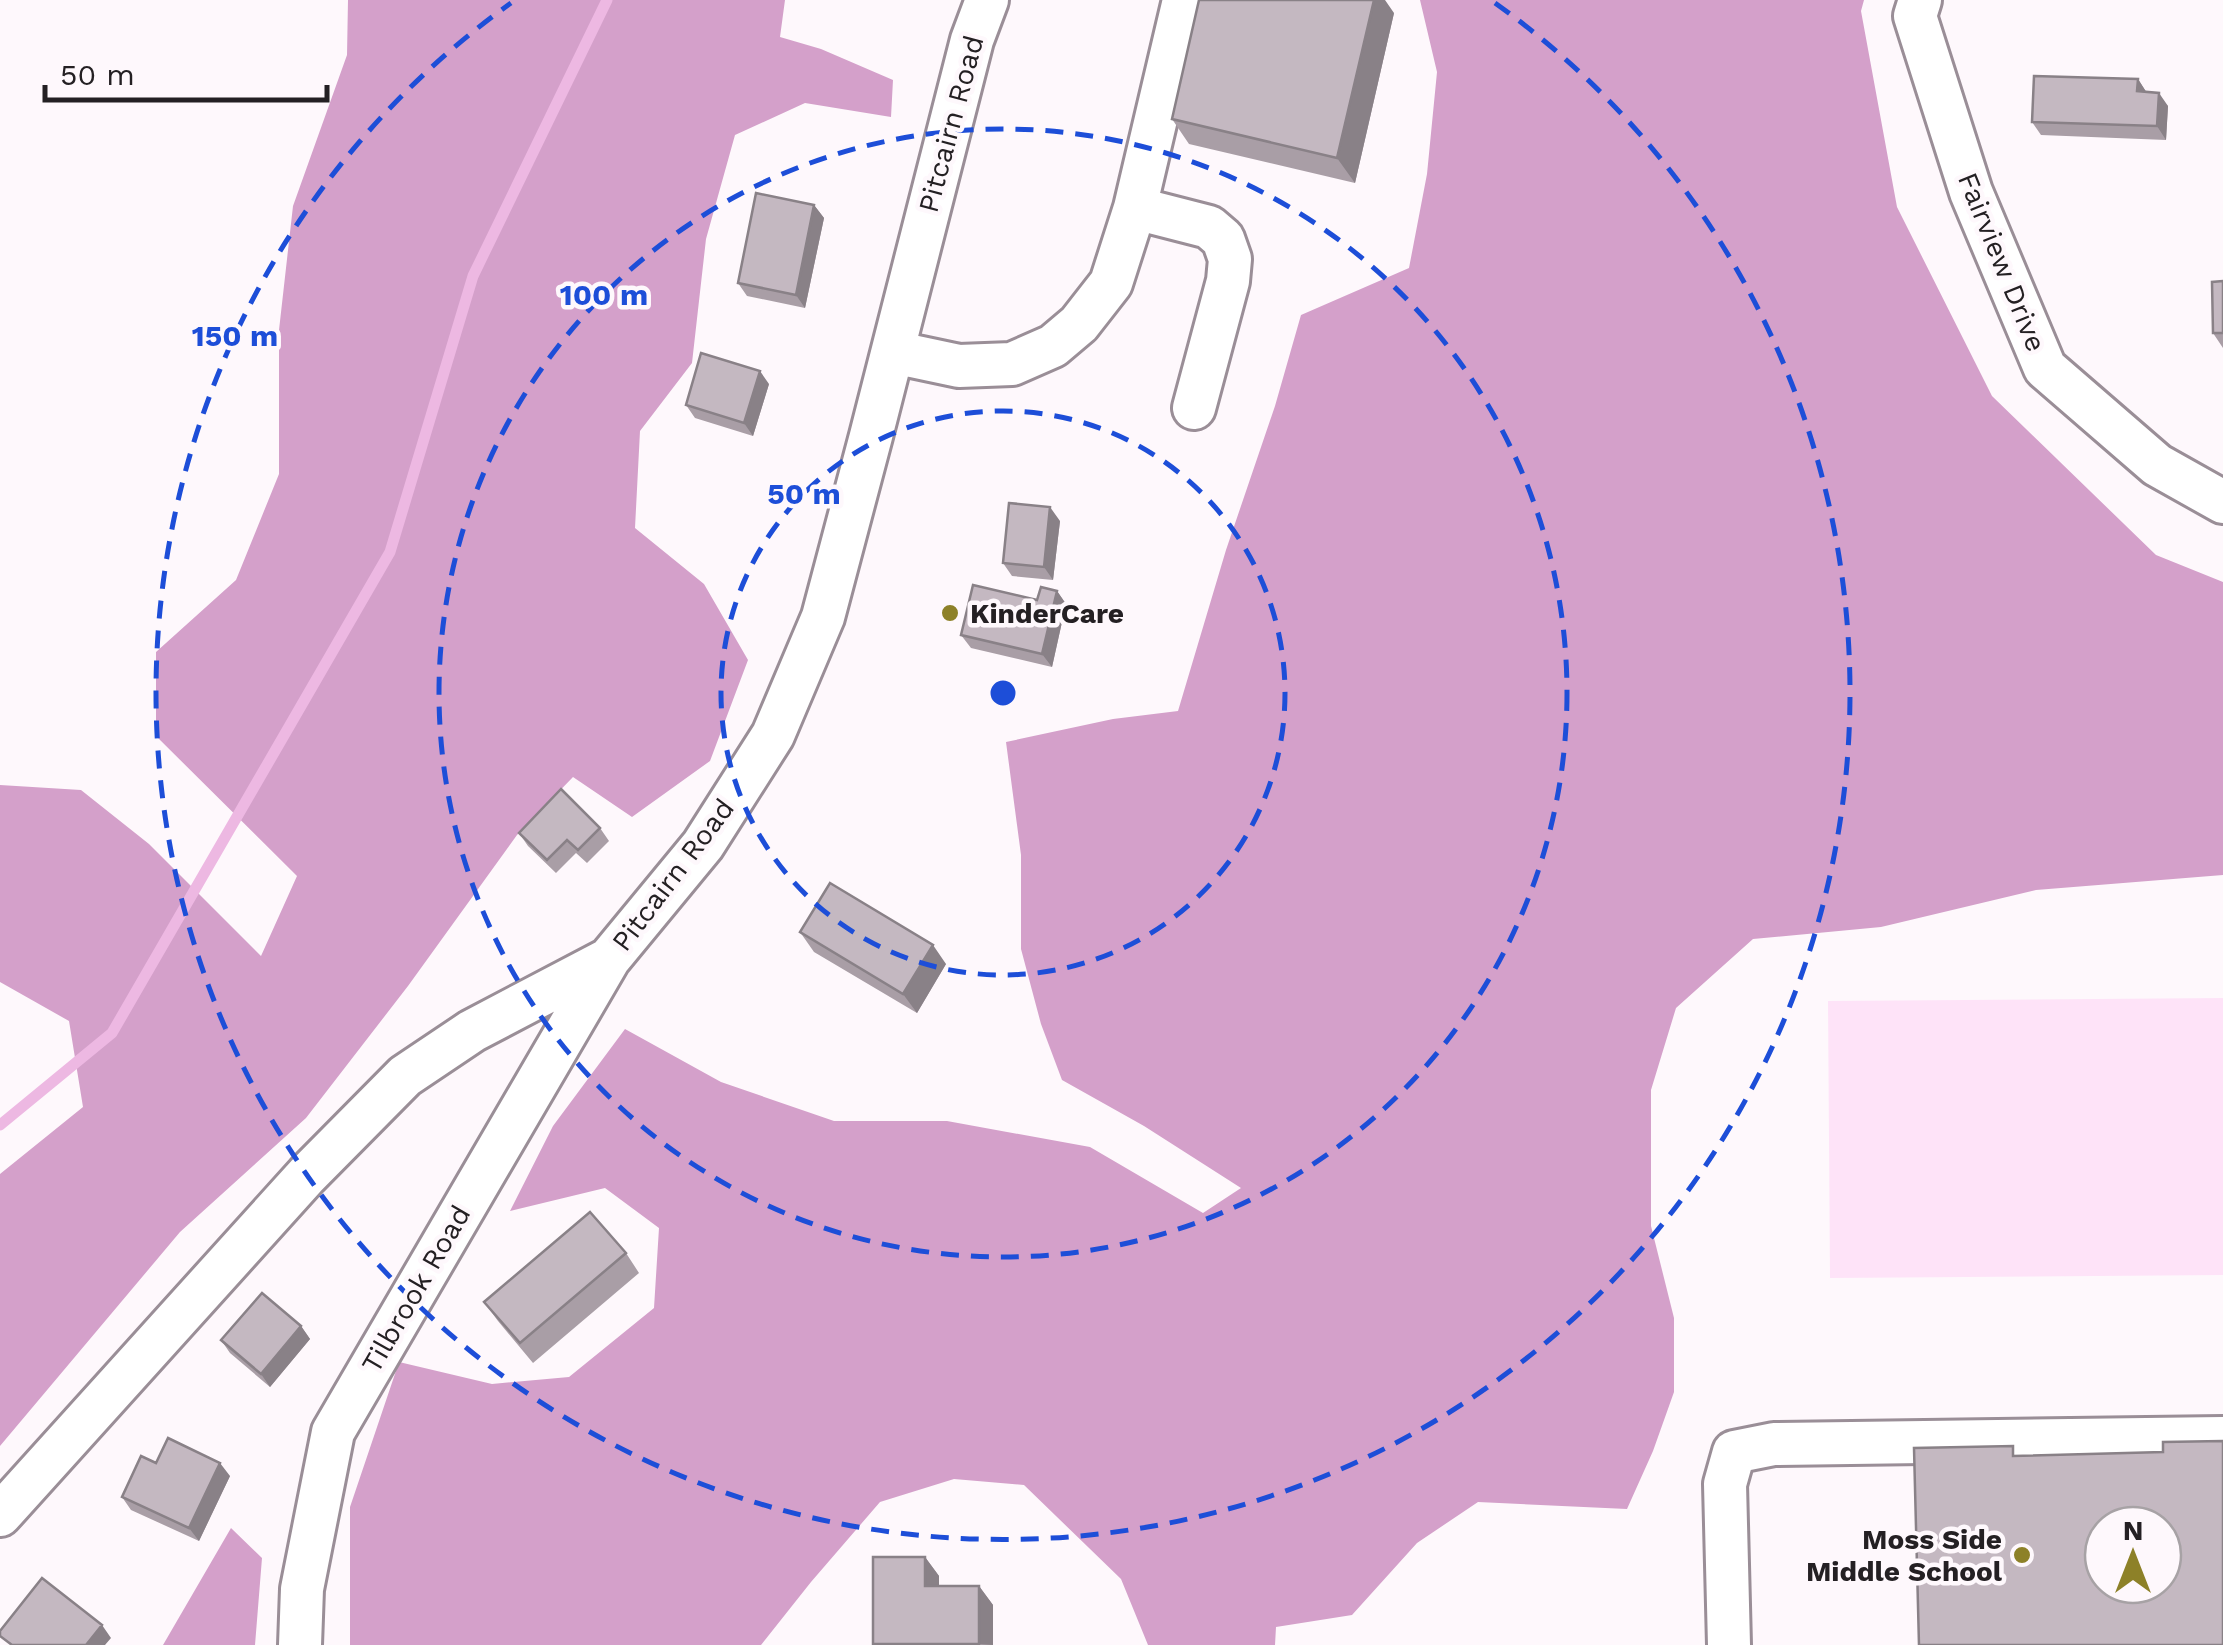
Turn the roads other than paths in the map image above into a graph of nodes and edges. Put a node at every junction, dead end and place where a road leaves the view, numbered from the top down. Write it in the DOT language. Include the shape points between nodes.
graph roads {
  1 [pos="986,0"];
  2 [pos="1184,0"];
  3 [pos="1920,0"];
  4 [pos="1135,208"];
  5 [pos="892,352"];
  6 [pos="1194,408"];
  7 [pos="2223,502"];
  8 [pos="609,959"];
  9 [pos="2223,1438"];
  10 [pos="0,1514"];
  11 [pos="300,1645"];
  12 [pos="1729,1645"];
  1 -- 5 [label="street, Pitcairn Road"];
  2 -- 4 [label="street"];
  3 -- 7 [label="street, Fairview Drive" via="1915,16 1972,192 2045,368 2157,466"];
  4 -- 5 [label="street" via="1111,283 1053,346 1012,364 959,366"];
  4 -- 6 [label="street" via="1209,227 1224,238 1230,258"];
  5 -- 8 [label="street, Pitcairn Road" via="822,617 773,735 703,845"];
  8 -- 10 [label="street, Pitcairn Road" via="472,1031 406,1076"];
  8 -- 11 [label="street, Tilbrook Road" via="333,1432 302,1589"];
  9 -- 12 [label="street" via="1774,1444 1734,1452 1725,1484"];
}
